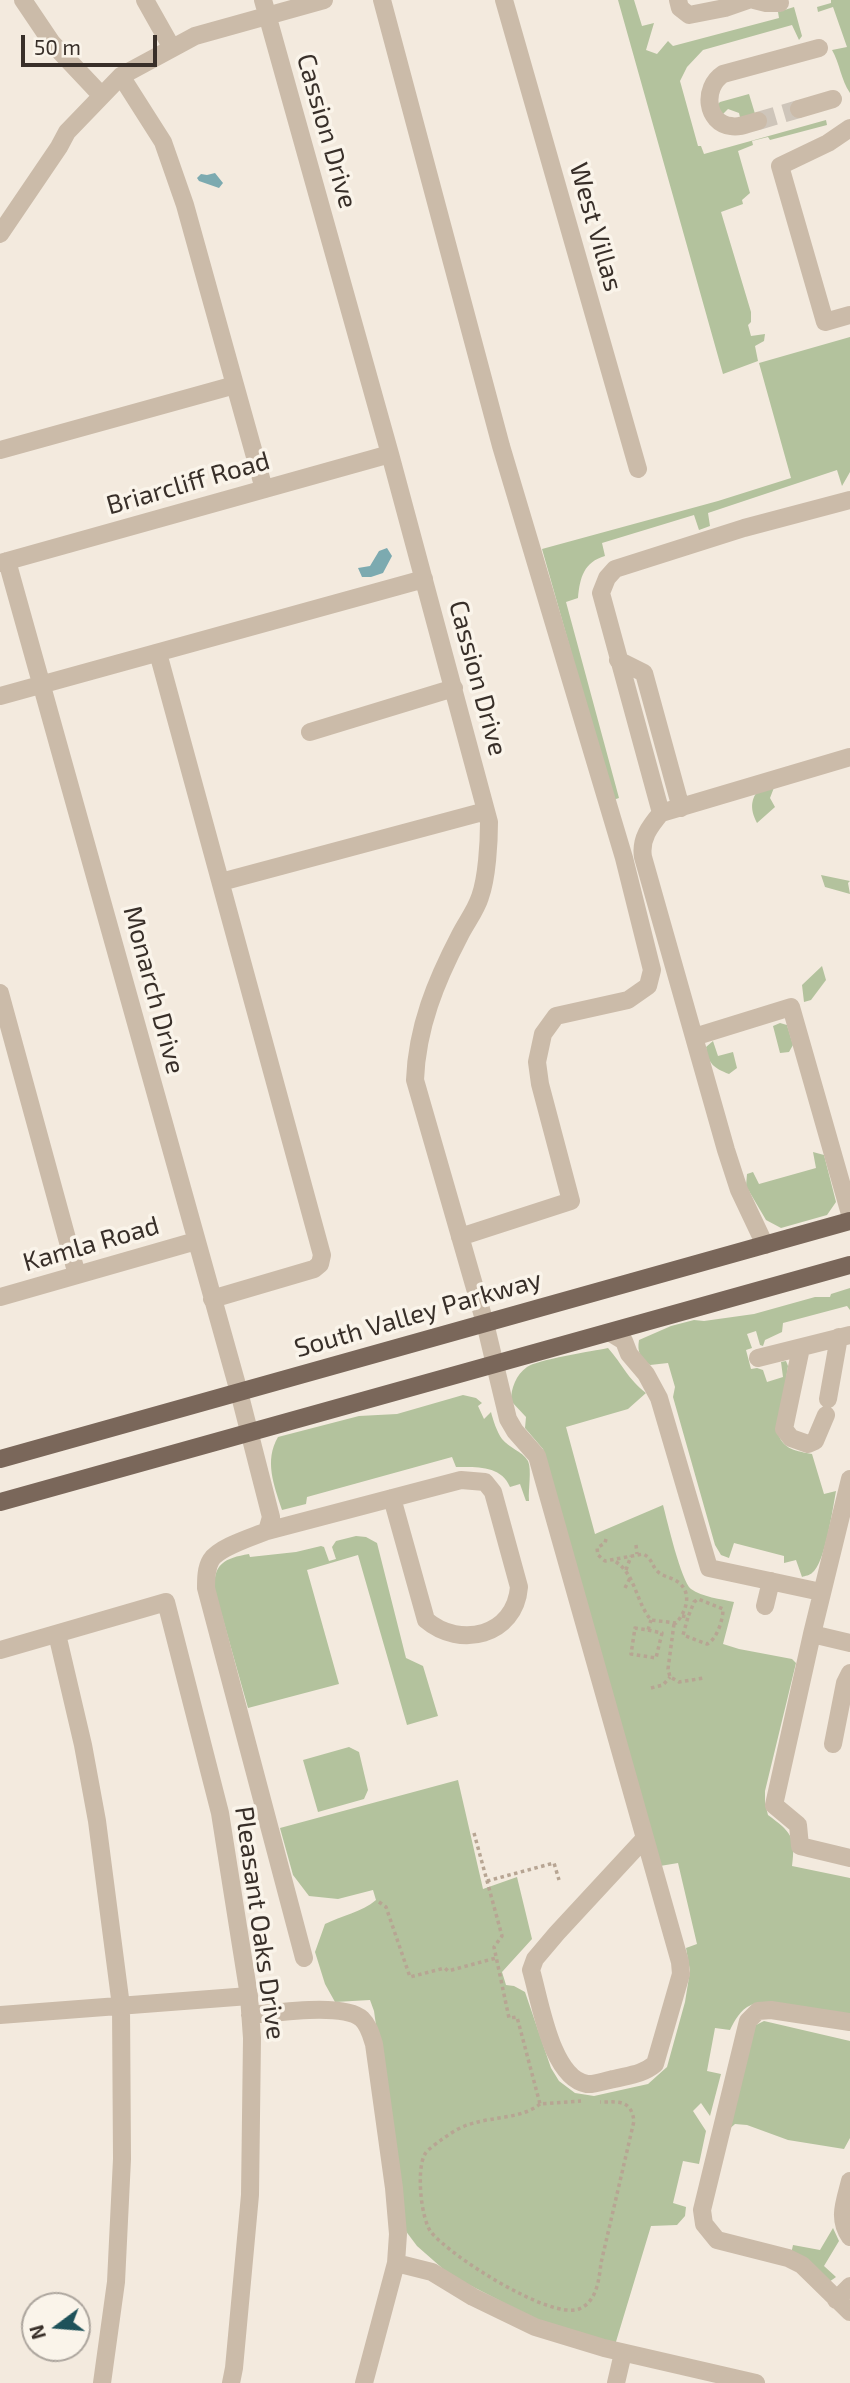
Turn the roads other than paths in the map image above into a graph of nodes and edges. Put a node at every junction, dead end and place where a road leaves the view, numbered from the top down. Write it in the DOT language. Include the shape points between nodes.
graph roads {
  1 [pos="23,0"];
  2 [pos="145,0"];
  3 [pos="324,0"];
  4 [pos="382,0"];
  5 [pos="504,0"];
  6 [pos="678,0"];
  7 [pos="748,0"];
  8 [pos="754,0"];
  9 [pos="780,3"];
  10 [pos="265,8"];
  11 [pos="172,48"];
  12 [pos="819,48"];
  13 [pos="121,76"];
  14 [pos="101,95"];
  15 [pos="833,99"];
  16 [pos="799,109"];
  17 [pos="758,121"];
  18 [pos="849,135"];
  19 [pos="3,223"];
  20 [pos="850,315"];
  21 [pos="234,385"];
  22 [pos="0,450"];
  23 [pos="390,454"];
  24 [pos="638,469"];
  25 [pos="264,489"];
  26 [pos="850,500"];
  27 [pos="4,562"];
  28 [pos="424,579"];
  29 [pos="158,653"];
  30 [pos="618,660"];
  31 [pos="41,685"];
  32 [pos="454,688"];
  33 [pos="0,696"];
  34 [pos="310,732"];
  35 [pos="850,757"];
  36 [pos="681,808"];
  37 [pos="486,811"];
  38 [pos="661,813"];
  39 [pos="221,882"];
  40 [pos="0,993"];
  41 [pos="694,1037"];
  42 [pos="843,1160"];
  43 [pos="850,1214"];
  44 [pos="850,1221"];
  45 [pos="460,1237"];
  46 [pos="196,1241"];
  47 [pos="765,1244"];
  48 [pos="850,1265"];
  49 [pos="78,1275"];
  50 [pos="0,1297"];
  51 [pos="212,1299"];
  52 [pos="485,1323"];
  53 [pos="611,1333"];
  54 [pos="844,1336"];
  55 [pos="801,1348"];
  56 [pos="758,1358"];
  57 [pos="494,1365"];
  58 [pos="239,1392"];
  59 [pos="248,1433"];
  60 [pos="0,1459"];
  61 [pos="850,1479"];
  62 [pos="392,1498"];
  63 [pos="0,1502"];
  64 [pos="847,1503"];
  65 [pos="267,1531"];
  66 [pos="771,1581"];
  67 [pos="821,1592"];
  68 [pos="765,1606"];
  69 [pos="57,1634"];
  70 [pos="812,1634"];
  71 [pos="850,1643"];
  72 [pos="0,1650"];
  73 [pos="848,1680"];
  74 [pos="833,1744"];
  75 [pos="645,1838"];
  76 [pos="850,1858"];
  77 [pos="304,1958"];
  78 [pos="248,1996"];
  79 [pos="121,2006"];
  80 [pos="0,2015"];
  81 [pos="250,2015"];
  82 [pos="850,2022"];
  83 [pos="850,2181"];
  84 [pos="850,2237"];
  85 [pos="396,2263"];
  86 [pos="850,2286"];
  87 [pos="843,2306"];
  88 [pos="623,2353"];
  89 [pos="102,2383"];
  90 [pos="231,2383"];
  91 [pos="364,2383"];
  92 [pos="616,2383"];
  93 [pos="756,2383"];
  1 -- 14 [label="street" via="51,43"];
  2 -- 11 [label="street"];
  3 -- 10 [label="street"];
  4 -- 45 [label="street" via="501,446 624,858 652,970 648,985 628,1000 556,1016 543,1034 537,1062 540,1084 570,1201"];
  5 -- 24 [label="street, West Villas"];
  6 -- 7 [label="street" via="689,15"];
  8 -- 9 [label="street"];
  10 -- 11 [label="street"];
  10 -- 23 [label="street, Cassion Drive"];
  11 -- 13 [label="street"];
  12 -- 17 [label="street" via="715,79 709,88 715,117 733,127"];
  13 -- 14 [label="street"];
  13 -- 21 [label="street" via="163,142"];
  14 -- 19 [label="street" via="67,131"];
  15 -- 16 [label="street"];
  18 -- 20 [label="street" via="780,166 825,322"];
  21 -- 22 [label="street"];
  21 -- 25 [label="street"];
  23 -- 25 [label="street, Briarcliff Road"];
  23 -- 28 [label="street, Cassion Drive"];
  25 -- 27 [label="street, Briarcliff Road"];
  26 -- 30 [label="street" via="615,569 601,593"];
  27 -- 31 [label="street, Monarch Drive"];
  28 -- 29 [label="street"];
  28 -- 32 [label="street, Cassion Drive"];
  29 -- 31 [label="street"];
  29 -- 39 [label="street"];
  30 -- 36 [label="street" via="644,673"];
  30 -- 38 [label="street"];
  31 -- 33 [label="street"];
  31 -- 46 [label="street, Monarch Drive"];
  32 -- 34 [label="street"];
  32 -- 37 [label="street, Cassion Drive"];
  35 -- 36 [label="street"];
  36 -- 38 [label="street"];
  37 -- 39 [label="street"];
  37 -- 45 [label="street, Cassion Drive" via="489,843 480,899 428,1004 416,1061 415,1080"];
  38 -- 41 [label="street" via="642,850"];
  39 -- 51 [label="street" via="322,1255 314,1269"];
  40 -- 49 [label="street"];
  41 -- 42 [label="street" via="791,1007"];
  41 -- 47 [label="street" via="739,1190"];
  42 -- 43 [label="street"];
  44 -- 47 [label="main road, South Valley Parkway"];
  45 -- 52 [label="street, Cassion Drive"];
  46 -- 49 [label="street, Kamla Road"];
  46 -- 51 [label="street, Monarch Drive"];
  47 -- 52 [label="main road, South Valley Parkway"];
  48 -- 53 [label="main road"];
  49 -- 50 [label="street, Kamla Road"];
  51 -- 58 [label="street, Monarch Drive"];
  52 -- 57 [label="street, Cassion Drive"];
  52 -- 58 [label="main road, South Valley Parkway"];
  53 -- 57 [label="main road"];
  53 -- 66 [label="street" via="624,1340 659,1398 709,1568"];
  54 -- 55 [label="street"];
  54 -- 55 [label="street" via="827,1407 815,1441 808,1444 791,1438 784,1429"];
  55 -- 56 [label="street"];
  57 -- 59 [label="main road"];
  57 -- 75 [label="street, Cassion Drive" via="508,1419 537,1456"];
  58 -- 59 [label="street, Monarch Drive"];
  58 -- 60 [label="main road, South Valley Parkway"];
  59 -- 63 [label="main road"];
  59 -- 65 [label="street, Monarch Drive" via="271,1517"];
  61 -- 64 [label="street"];
  62 -- 62 [label="street" via="461,1480 485,1482 493,1492 519,1587 511,1615 470,1636 452,1635 426,1620"];
  62 -- 65 [label="street"];
  64 -- 67 [label="street"];
  65 -- 77 [label="street" via="211,1559 206,1588"];
  66 -- 67 [label="street"];
  66 -- 68 [label="street"];
  67 -- 70 [label="street"];
  69 -- 72 [label="street"];
  69 -- 78 [label="street, Pleasant Oaks Drive" via="166,1602 220,1813"];
  69 -- 79 [label="street" via="97,1821"];
  70 -- 71 [label="street"];
  70 -- 76 [label="street" via="774,1805 798,1825 800,1846"];
  73 -- 74 [label="street"];
  75 -- 75 [label="street, Cassion Drive" via="681,1974 655,2064 646,2072 588,2084 563,2069 531,1970 557,1933"];
  78 -- 79 [label="street"];
  78 -- 81 [label="street, Pleasant Oaks Drive"];
  79 -- 80 [label="street"];
  79 -- 89 [label="street" via="122,2159 116,2268"];
  81 -- 85 [label="street" via="342,2011 368,2026 394,2188"];
  81 -- 90 [label="street, Pleasant Oaks Drive" via="250,2195"];
  82 -- 87 [label="street" via="771,2010 758,2011 748,2021 702,2210 704,2224 717,2239 802,2265"];
  83 -- 84 [label="street" via="842,2216"];
  85 -- 88 [label="street" via="432,2272 535,2327"];
  85 -- 91 [label="street"];
  86 -- 87 [label="street"];
  88 -- 92 [label="street"];
  88 -- 93 [label="street"];
}
